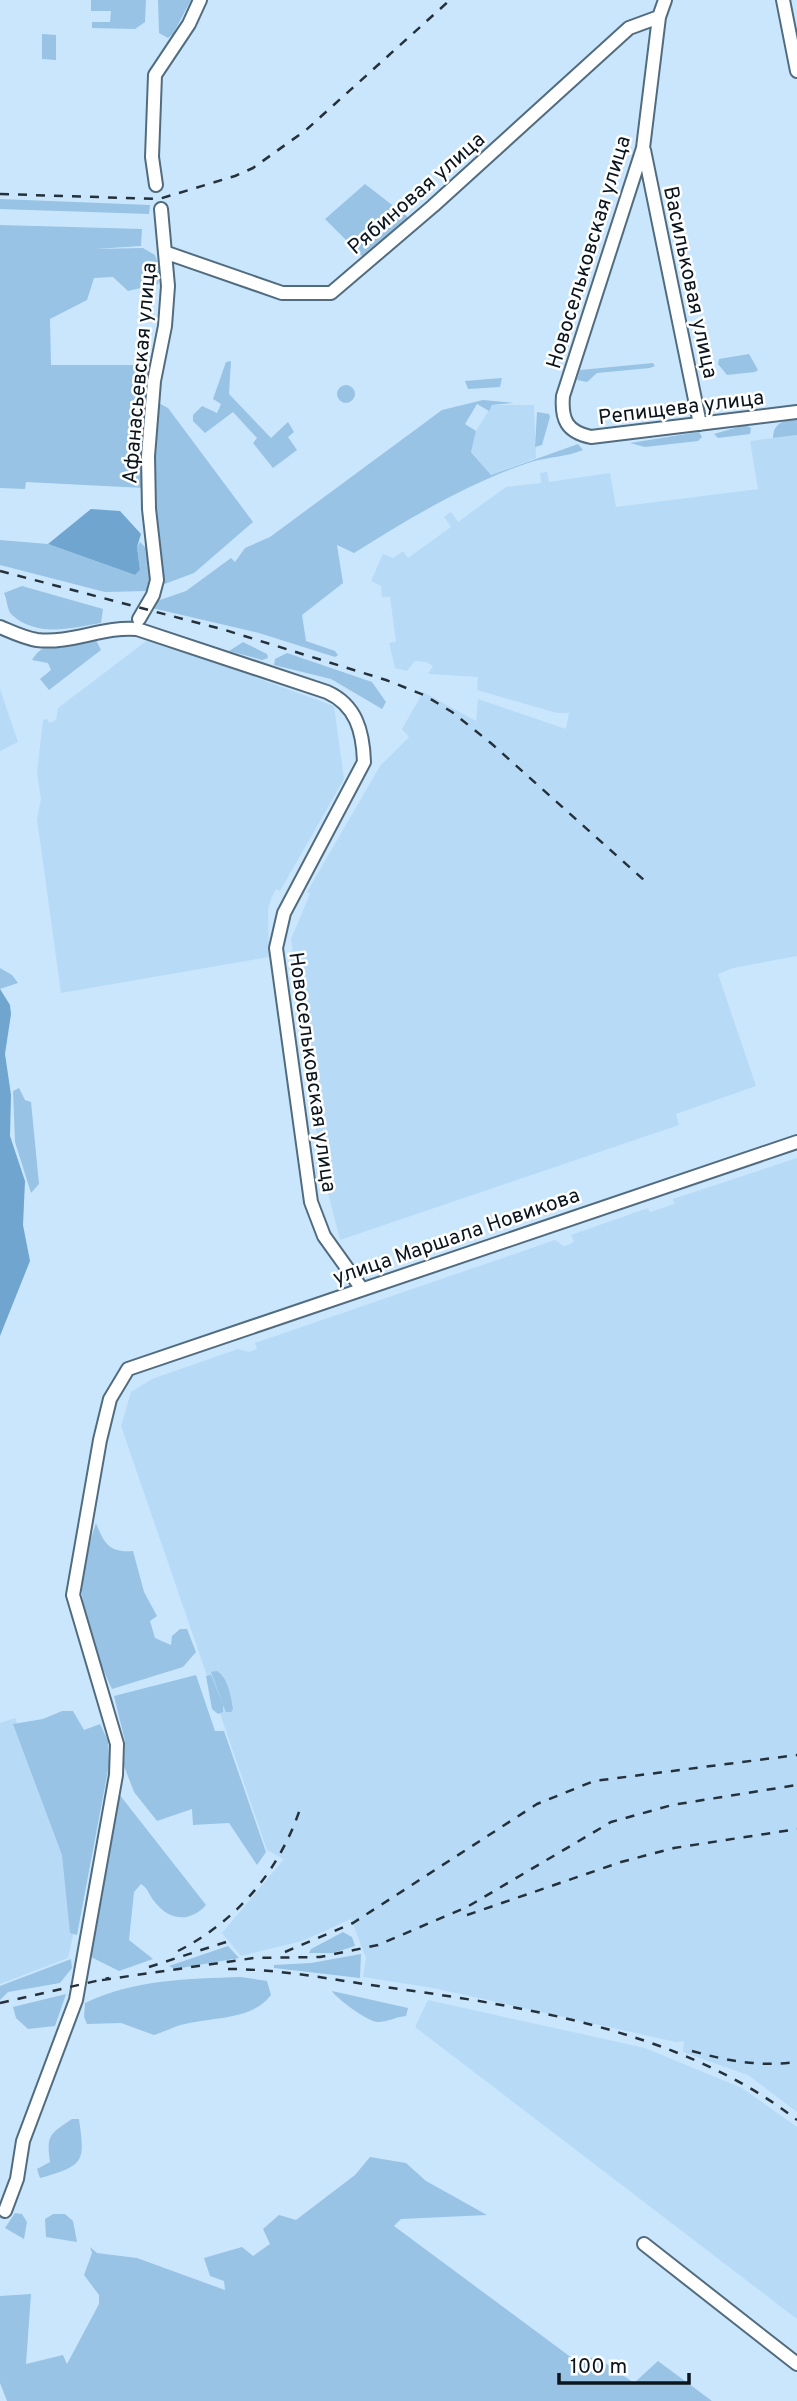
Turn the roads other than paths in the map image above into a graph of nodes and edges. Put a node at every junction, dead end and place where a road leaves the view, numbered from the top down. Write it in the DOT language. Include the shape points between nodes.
graph roads {
  1 [pos="200,0"];
  2 [pos="666,0"];
  3 [pos="783,0"];
  4 [pos="659,17"];
  5 [pos="797,71"];
  6 [pos="643,148"];
  7 [pos="156,185"];
  8 [pos="161,209"];
  9 [pos="167,253"];
  10 [pos="797,412"];
  11 [pos="700,424"];
  12 [pos="570,429"];
  13 [pos="139,619"];
  14 [pos="0,627"];
  15 [pos="797,1142"];
  16 [pos="362,1289"];
  17 [pos="5,2211"];
  18 [pos="643,2244"];
  19 [pos="797,2364"];
  1 -- 7 [label="street" via="185,32 155,75 152,157"];
  2 -- 4 [label="street, Новосельковская улица"];
  3 -- 5 [label="street"];
  4 -- 6 [label="street, Новосельковская улица"];
  4 -- 9 [label="street, Рябиновая улица" via="629,28 331,293 292,295"];
  6 -- 11 [label="street, Васильковая улица"];
  6 -- 12 [label="street, Новосельковская улица" via="563,396 562,412"];
  8 -- 9 [label="street, Афанасьевская улица"];
  9 -- 13 [label="street, Афанасьевская улица" via="165,326 154,381 148,456 157,580"];
  10 -- 11 [label="street, Репищева улица"];
  11 -- 12 [label="street, Репищева улица" via="590,437"];
  14 -- 16 [label="street, Новосельковская улица" via="49,640 137,629 327,692 345,703 362,734 365,762 284,913 276,948 311,1202 324,1236"];
  15 -- 16 [label="street, улица Маршала Новикова"];
  16 -- 17 [label="street, улица Маршала Новикова" via="128,1369 110,1399 73,1595 117,1744 116,1775 76,2000 23,2141"];
  18 -- 19 [label="street"];
}
